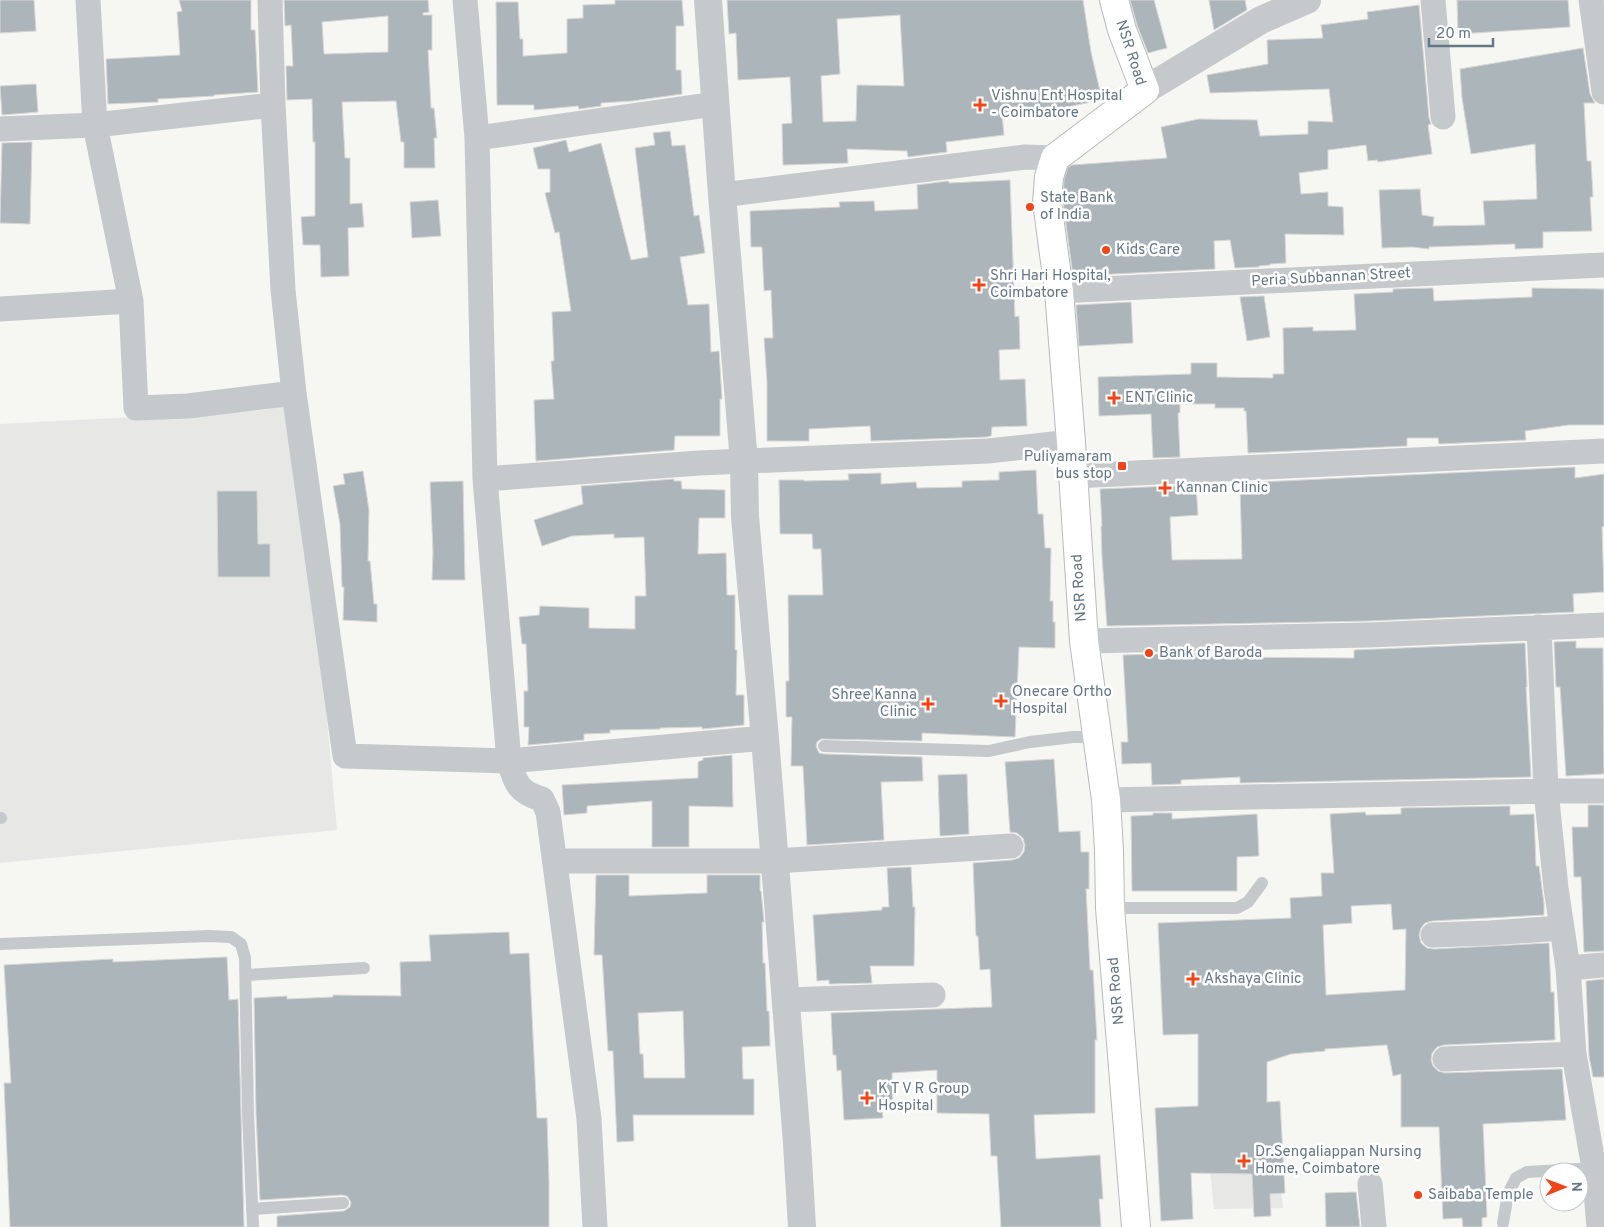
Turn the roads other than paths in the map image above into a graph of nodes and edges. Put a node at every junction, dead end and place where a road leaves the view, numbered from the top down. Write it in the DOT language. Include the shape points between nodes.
graph roads {
  1 [pos="88,0"];
  2 [pos="270,0"];
  3 [pos="465,0"];
  4 [pos="708,0"];
  5 [pos="1114,0"];
  6 [pos="1307,0"];
  7 [pos="1433,0"];
  8 [pos="1591,0"];
  9 [pos="1145,90"];
  10 [pos="1604,92"];
  11 [pos="716,104"];
  12 [pos="273,105"];
  13 [pos="1444,117"];
  14 [pos="95,124"];
  15 [pos="0,129"];
  16 [pos="477,138"];
  17 [pos="1055,158"];
  18 [pos="722,194"];
  19 [pos="1604,265"];
  20 [pos="1059,291"];
  21 [pos="131,301"];
  22 [pos="0,309"];
  23 [pos="294,393"];
  24 [pos="1071,442"];
  25 [pos="1604,452"];
  26 [pos="744,462"];
  27 [pos="1072,476"];
  28 [pos="485,479"];
  29 [pos="1604,625"];
  30 [pos="1538,627"];
  31 [pos="1084,642"];
  32 [pos="1097,737"];
  33 [pos="765,738"];
  34 [pos="824,746"];
  35 [pos="509,761"];
  36 [pos="1546,791"];
  37 [pos="1604,792"];
  38 [pos="1106,800"];
  39 [pos="1011,846"];
  40 [pos="555,861"];
  41 [pos="775,861"];
  42 [pos="1262,883"];
  43 [pos="1110,908"];
  44 [pos="1562,928"];
  45 [pos="1432,935"];
  46 [pos="0,944"];
  47 [pos="1604,964"];
  48 [pos="364,968"];
  49 [pos="1568,968"];
  50 [pos="246,976"];
  51 [pos="933,995"];
  52 [pos="786,1000"];
  53 [pos="1574,1054"];
  54 [pos="1445,1059"];
  55 [pos="1594,1168"];
  56 [pos="1370,1184"];
  57 [pos="344,1203"];
  58 [pos="252,1209"];
  59 [pos="1503,1223"];
  60 [pos="253,1227"];
  61 [pos="595,1227"];
  62 [pos="802,1227"];
  63 [pos="1136,1227"];
  64 [pos="1374,1227"];
  65 [pos="1599,1227"];
  1 -- 14 [label="street"];
  2 -- 12 [label="street"];
  3 -- 16 [label="street"];
  4 -- 11 [label="street"];
  5 -- 9 [label="main road, NSR Road"];
  6 -- 9 [label="street" via="1261,20"];
  7 -- 13 [label="street"];
  8 -- 10 [label="street"];
  9 -- 17 [label="main road, NSR Road"];
  11 -- 16 [label="street"];
  11 -- 18 [label="street"];
  12 -- 14 [label="street"];
  12 -- 23 [label="street" via="283,290"];
  14 -- 15 [label="street"];
  14 -- 21 [label="street"];
  16 -- 28 [label="street"];
  17 -- 18 [label="street" via="1025,157"];
  17 -- 20 [label="main road, NSR Road" via="1049,177 1048,202"];
  18 -- 26 [label="street"];
  19 -- 20 [label="street, Peria Subbannan Street"];
  20 -- 24 [label="main road, NSR Road"];
  21 -- 22 [label="street"];
  21 -- 23 [label="street" via="136,408 188,406"];
  23 -- 35 [label="street" via="345,756"];
  24 -- 26 [label="street" via="988,451"];
  24 -- 27 [label="main road, NSR Road"];
  25 -- 27 [label="street"];
  26 -- 28 [label="street"];
  26 -- 33 [label="street" via="745,517"];
  27 -- 31 [label="main road, NSR Road"];
  28 -- 35 [label="street"];
  29 -- 30 [label="street"];
  30 -- 31 [label="street" via="1369,636"];
  30 -- 36 [label="street"];
  31 -- 32 [label="main road, NSR Road"];
  32 -- 34 [label="lane" via="1030,742 990,751"];
  32 -- 38 [label="main road, NSR Road"];
  33 -- 35 [label="street"];
  33 -- 41 [label="street"];
  35 -- 40 [label="street" via="514,780 528,796 542,799 548,812"];
  36 -- 37 [label="street"];
  36 -- 38 [label="street"];
  36 -- 44 [label="street"];
  38 -- 43 [label="main road, NSR Road"];
  39 -- 41 [label="street"];
  40 -- 41 [label="street"];
  40 -- 61 [label="street" via="588,1119"];
  41 -- 52 [label="street"];
  42 -- 43 [label="lane" via="1248,902 1237,908"];
  43 -- 63 [label="main road, NSR Road"];
  44 -- 45 [label="street"];
  44 -- 49 [label="street"];
  46 -- 50 [label="lane" via="231,937 241,944"];
  47 -- 49 [label="street"];
  48 -- 50 [label="lane"];
  49 -- 53 [label="street"];
  50 -- 58 [label="lane"];
  51 -- 52 [label="street"];
  52 -- 62 [label="street"];
  53 -- 54 [label="street"];
  53 -- 55 [label="street"];
  55 -- 59 [label="lane" via="1527,1172 1516,1178 1508,1194"];
  55 -- 65 [label="street"];
  56 -- 64 [label="street"];
  57 -- 58 [label="lane"];
  58 -- 60 [label="lane"];
}
